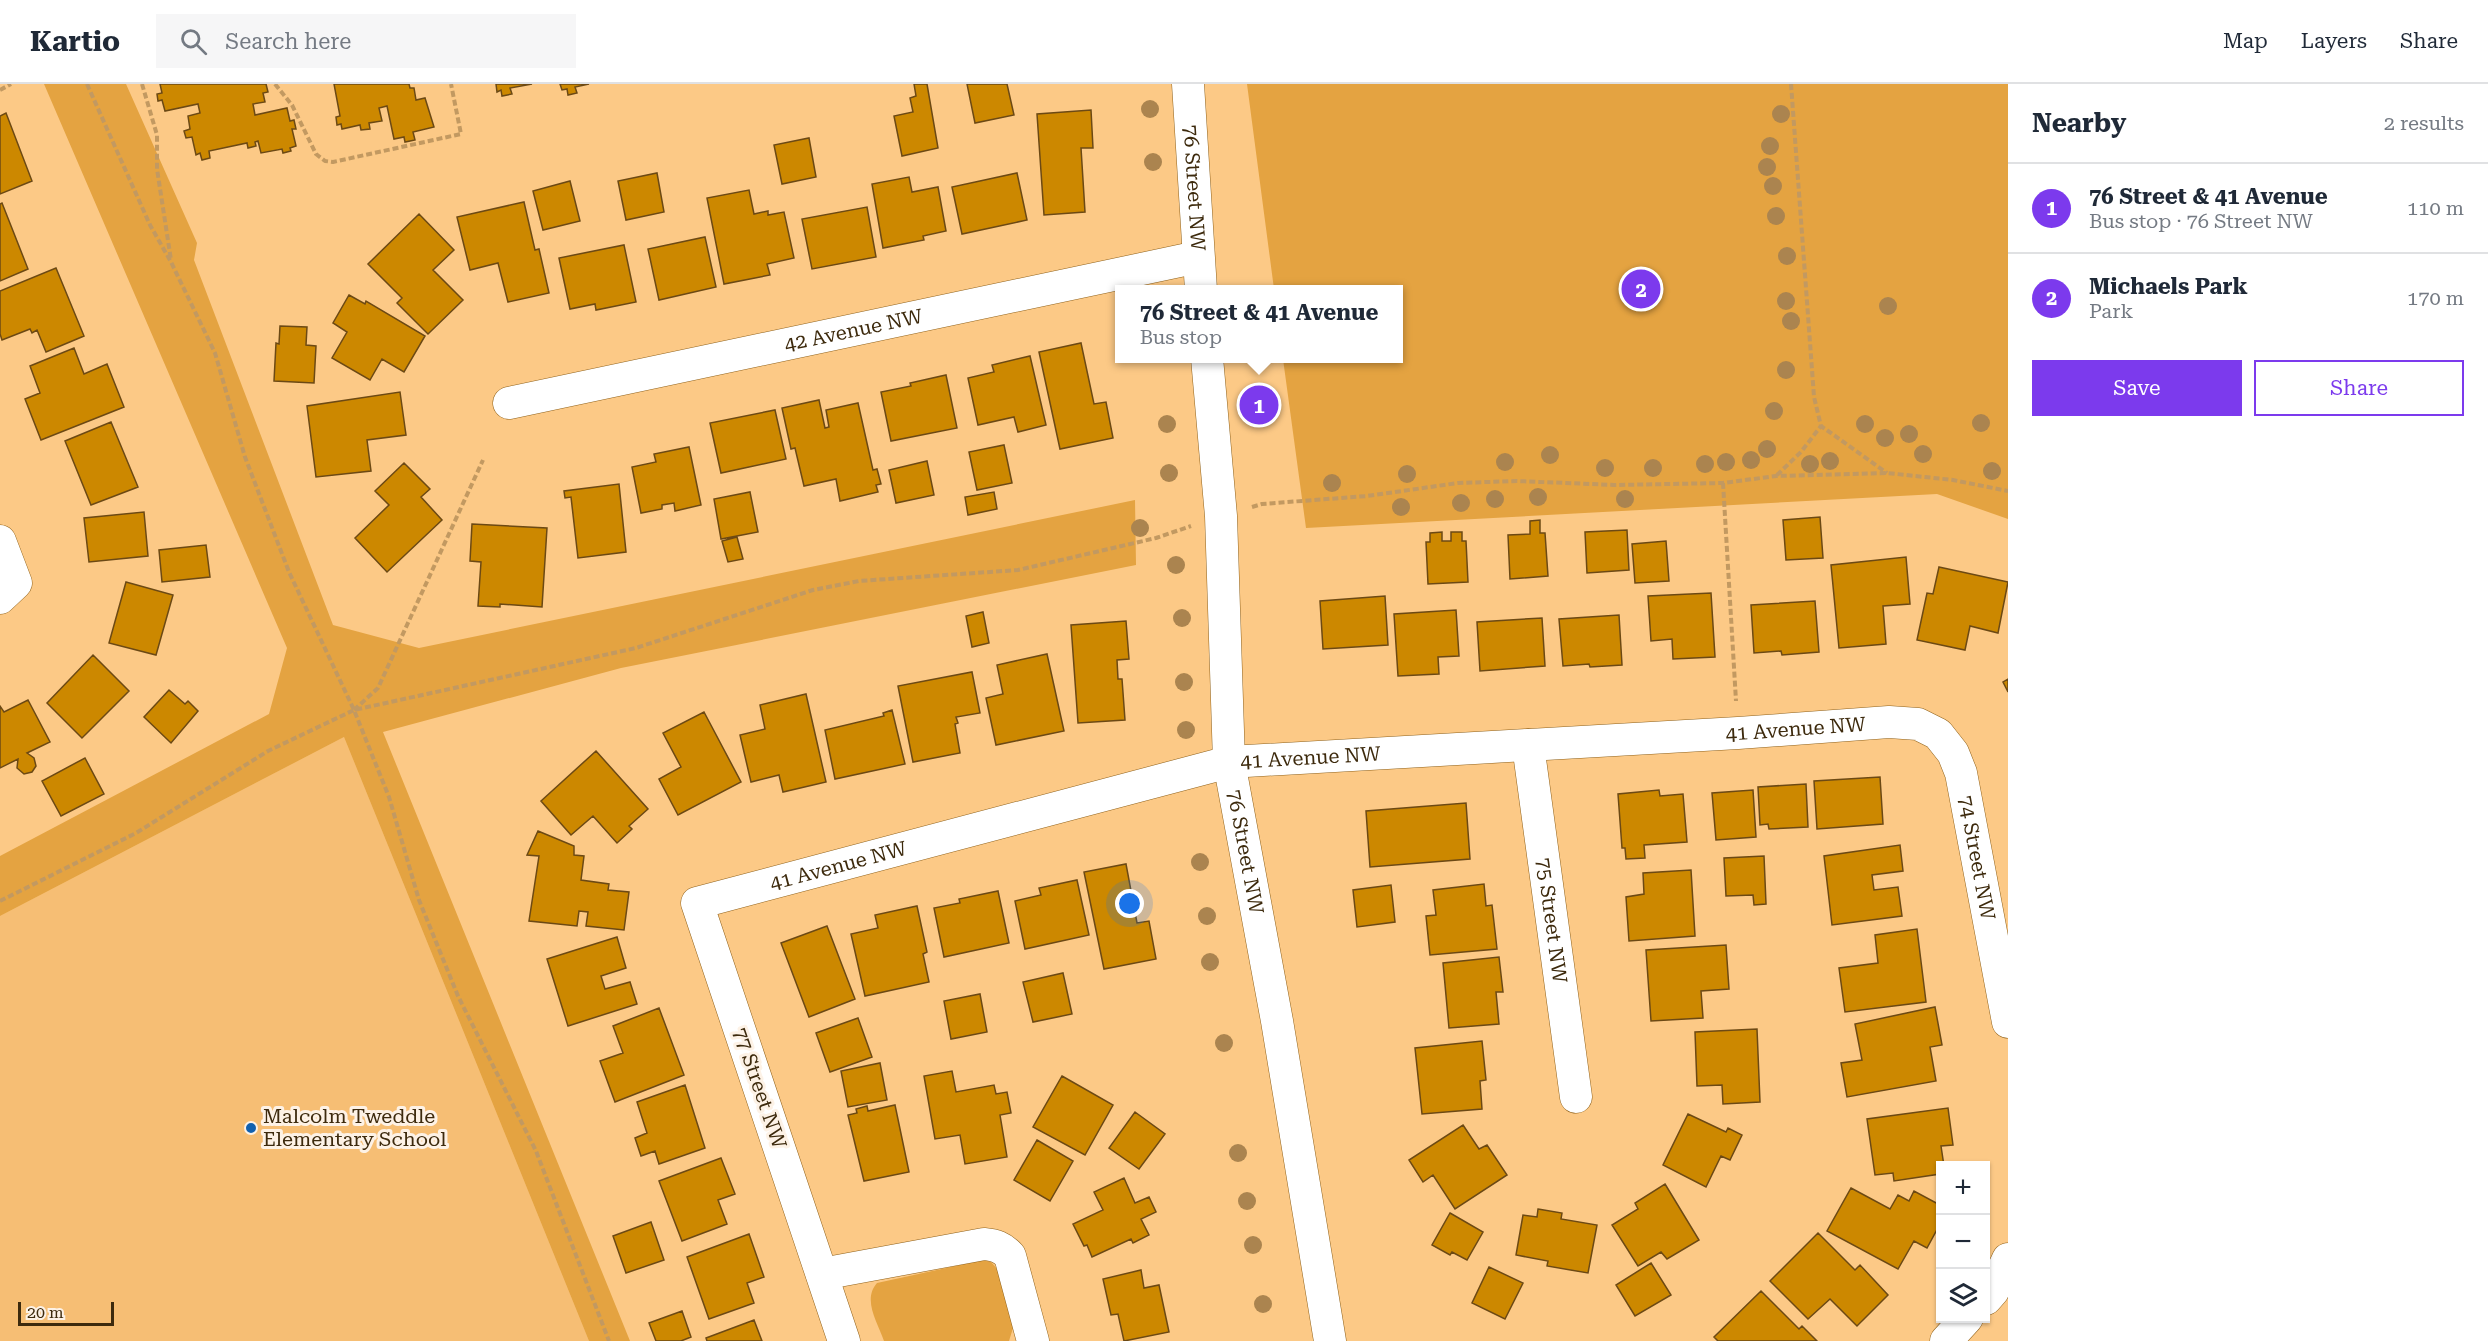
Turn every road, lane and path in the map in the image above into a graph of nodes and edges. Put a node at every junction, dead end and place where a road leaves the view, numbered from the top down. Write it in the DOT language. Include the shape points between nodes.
graph roads {
  1 [pos="11,84"];
  2 [pos="87,84"];
  3 [pos="142,84"];
  4 [pos="275,84"];
  5 [pos="451,84"];
  6 [pos="1188,84"];
  7 [pos="1791,84"];
  8 [pos="0,90"];
  9 [pos="1198,257"];
  10 [pos="171,262"];
  11 [pos="1201,285"];
  12 [pos="1207,363"];
  13 [pos="509,403"];
  14 [pos="1821,426"];
  15 [pos="483,460"];
  16 [pos="1887,473"];
  17 [pos="1776,476"];
  18 [pos="1723,483"];
  19 [pos="2008,491"];
  20 [pos="1221,516"];
  21 [pos="0,541"];
  22 [pos="8,591"];
  23 [pos="354,710"];
  24 [pos="1738,733"];
  25 [pos="1938,734"];
  26 [pos="1528,745"];
  27 [pos="1229,762"];
  28 [pos="0,901"];
  29 [pos="697,903"];
  30 [pos="2008,1022"];
  31 [pos="1576,1097"];
  32 [pos="2008,1258"];
  33 [pos="822,1274"];
  34 [pos="1990,1294"];
  35 [pos="1962,1323"];
  36 [pos="609,1341"];
  37 [pos="844,1341"];
  38 [pos="1033,1341"];
  39 [pos="1330,1341"];
  40 [pos="1946,1341"];
  1 -- 8 [label="path"];
  2 -- 10 [label="path" via="150,225"];
  3 -- 10 [label="path" via="157,135 157,169"];
  4 -- 5 [label="path" via="292,105 316,154 333,162 461,134"];
  6 -- 9 [label="street, 76 Street NW"];
  7 -- 14 [label="path" via="1810,362"];
  9 -- 11 [label="street, 76 Street NW"];
  9 -- 13 [label="street, 42 Avenue NW"];
  10 -- 23 [label="path" via="215,352 245,457 289,572"];
  12 -- 20 [label="street, 76 Street NW"];
  14 -- 16 [label="path"];
  14 -- 17 [label="path"];
  15 -- 23 [label="path" via="378,688"];
  16 -- 17 [label="path"];
  16 -- 19 [label="path"];
  17 -- 18 [label="path"];
  18 -- 20 [label="path" via="1458,483 1367,496 1262,504"];
  18 -- 24 [label="path"];
  20 -- 23 [label="path" via="1156,538 1018,570 859,581 813,590 636,648"];
  20 -- 27 [label="street, 76 Street NW"];
  21 -- 22 [label="street"];
  23 -- 28 [label="path" via="268,751 136,832"];
  23 -- 36 [label="path" via="389,797 419,900 458,996 536,1151"];
  24 -- 25 [label="street, 41 Avenue NW" via="1889,722 1918,724"];
  24 -- 26 [label="street, 41 Avenue NW"];
  25 -- 30 [label="street, 74 Street NW" via="1953,753 1961,773"];
  26 -- 27 [label="street, 41 Avenue NW"];
  26 -- 31 [label="street, 75 Street NW"];
  27 -- 29 [label="street, 41 Avenue NW"];
  27 -- 39 [label="street, 76 Street NW"];
  29 -- 33 [label="street, 77 Street NW"];
  32 -- 34 [label="street"];
  33 -- 37 [label="street, 77 Street NW"];
  33 -- 38 [label="street" via="984,1244 1003,1248 1010,1256"];
  35 -- 40 [label="street"];
}
